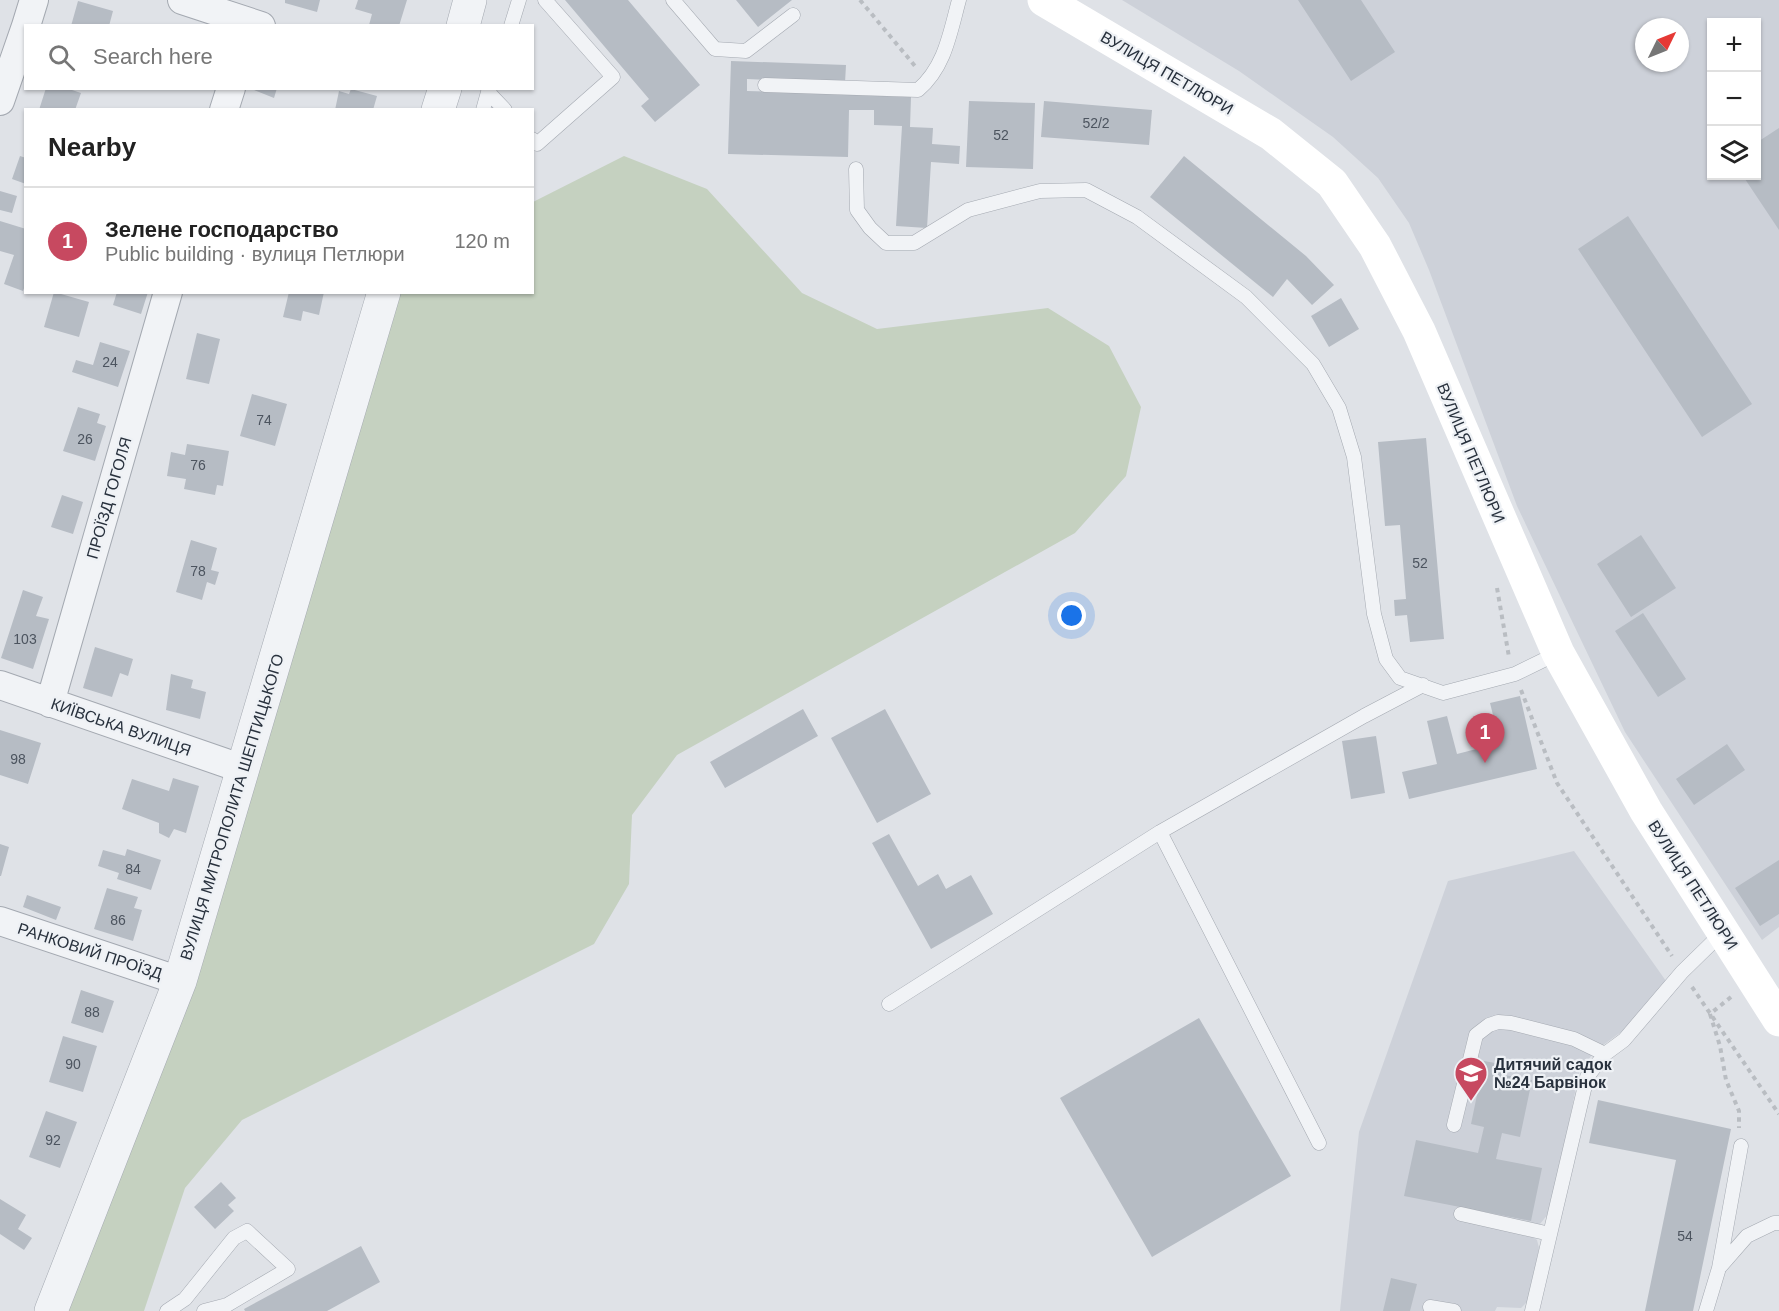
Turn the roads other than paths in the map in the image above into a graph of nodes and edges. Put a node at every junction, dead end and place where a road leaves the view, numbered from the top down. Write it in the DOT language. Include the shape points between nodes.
graph roads {
  1 [pos="34,0"];
  2 [pos="182,0"];
  3 [pos="470,0"];
  4 [pos="519,0"];
  5 [pos="545,0"];
  6 [pos="673,0"];
  7 [pos="959,0"];
  8 [pos="1044,0"];
  9 [pos="793,15"];
  10 [pos="255,18"];
  11 [pos="27,24"];
  12 [pos="464,24"];
  13 [pos="512,24"];
  14 [pos="24,32"];
  15 [pos="765,85"];
  16 [pos="230,90"];
  17 [pos="444,90"];
  18 [pos="489,90"];
  19 [pos="0,101"];
  20 [pos="225,108"];
  21 [pos="439,108"];
  22 [pos="484,108"];
  23 [pos="503,108"];
  24 [pos="534,141"];
  25 [pos="856,169"];
  26 [pos="167,294"];
  27 [pos="383,294"];
  28 [pos="1558,653"];
  29 [pos="0,685"];
  30 [pos="1423,686"];
  31 [pos="50,703"];
  32 [pos="243,769"];
  33 [pos="1160,832"];
  34 [pos="0,921"];
  35 [pos="1723,932"];
  36 [pos="180,981"];
  37 [pos="889,1004"];
  38 [pos="1779,1020"];
  39 [pos="1605,1054"];
  40 [pos="1454,1125"];
  41 [pos="1319,1143"];
  42 [pos="1740,1146"];
  43 [pos="1461,1214"];
  44 [pos="1779,1222"];
  45 [pos="1550,1234"];
  46 [pos="1719,1268"];
  47 [pos="1430,1307"];
  48 [pos="51,1311"];
  49 [pos="167,1311"];
  50 [pos="204,1311"];
  51 [pos="1454,1311"];
  52 [pos="1532,1311"];
  53 [pos="1706,1311"];
  1 -- 11 [label="street"];
  2 -- 10 [label="street"];
  3 -- 12 [label="street"];
  4 -- 13 [label="lane"];
  5 -- 24 [label="lane" via="613,77 537,144"];
  6 -- 9 [label="lane" via="716,49 746,51"];
  7 -- 15 [label="lane" via="944,55 928,82 918,90"];
  8 -- 28 [label="main road, ВУЛИЦЯ ПЕТЛЮРИ" via="1271,134 1332,183 1375,246 1419,331"];
  14 -- 19 [label="street"];
  16 -- 20 [label="street"];
  17 -- 21 [label="street"];
  18 -- 22 [label="lane"];
  18 -- 23 [label="lane"];
  25 -- 30 [label="lane" via="857,210 886,243 914,243 968,210 1040,191 1086,190 1137,217 1246,297 1313,364 1339,408 1354,458 1374,614 1386,659 1400,678"];
  26 -- 31 [label="street, ПРОЇЗД ГОГОЛЯ"];
  27 -- 32 [label="street, ВУЛИЦЯ МИТРОПОЛИТА ШЕПТИЦЬКОГО"];
  28 -- 30 [label="lane" via="1515,674 1443,693"];
  28 -- 35 [label="main road, ВУЛИЦЯ ПЕТЛЮРИ" via="1646,812"];
  29 -- 31 [label="street, КИЇВСЬКА ВУЛИЦЯ"];
  30 -- 33 [label="lane"];
  31 -- 32 [label="street, КИЇВСЬКА ВУЛИЦЯ"];
  32 -- 36 [label="street, ВУЛИЦЯ МИТРОПОЛИТА ШЕПТИЦЬКОГО"];
  33 -- 37 [label="lane"];
  33 -- 41 [label="lane"];
  34 -- 36 [label="street, РАНКОВИЙ ПРОЇЗД"];
  35 -- 38 [label="main road, ВУЛИЦЯ ПЕТЛЮРИ"];
  35 -- 39 [label="lane" via="1682,972 1624,1040"];
  36 -- 48 [label="street, ВУЛИЦЯ МИТРОПОЛИТА ШЕПТИЦЬКОГО"];
  39 -- 40 [label="lane" via="1574,1039 1511,1023 1489,1025 1476,1035"];
  39 -- 45 [label="lane" via="1587,1077"];
  42 -- 46 [label="lane"];
  43 -- 45 [label="lane"];
  44 -- 46 [label="lane" via="1747,1236"];
  45 -- 52 [label="lane"];
  46 -- 53 [label="lane"];
  47 -- 51 [label="lane"];
  49 -- 50 [label="lane" via="185,1299 234,1238 247,1231 288,1269 227,1305"];
}
